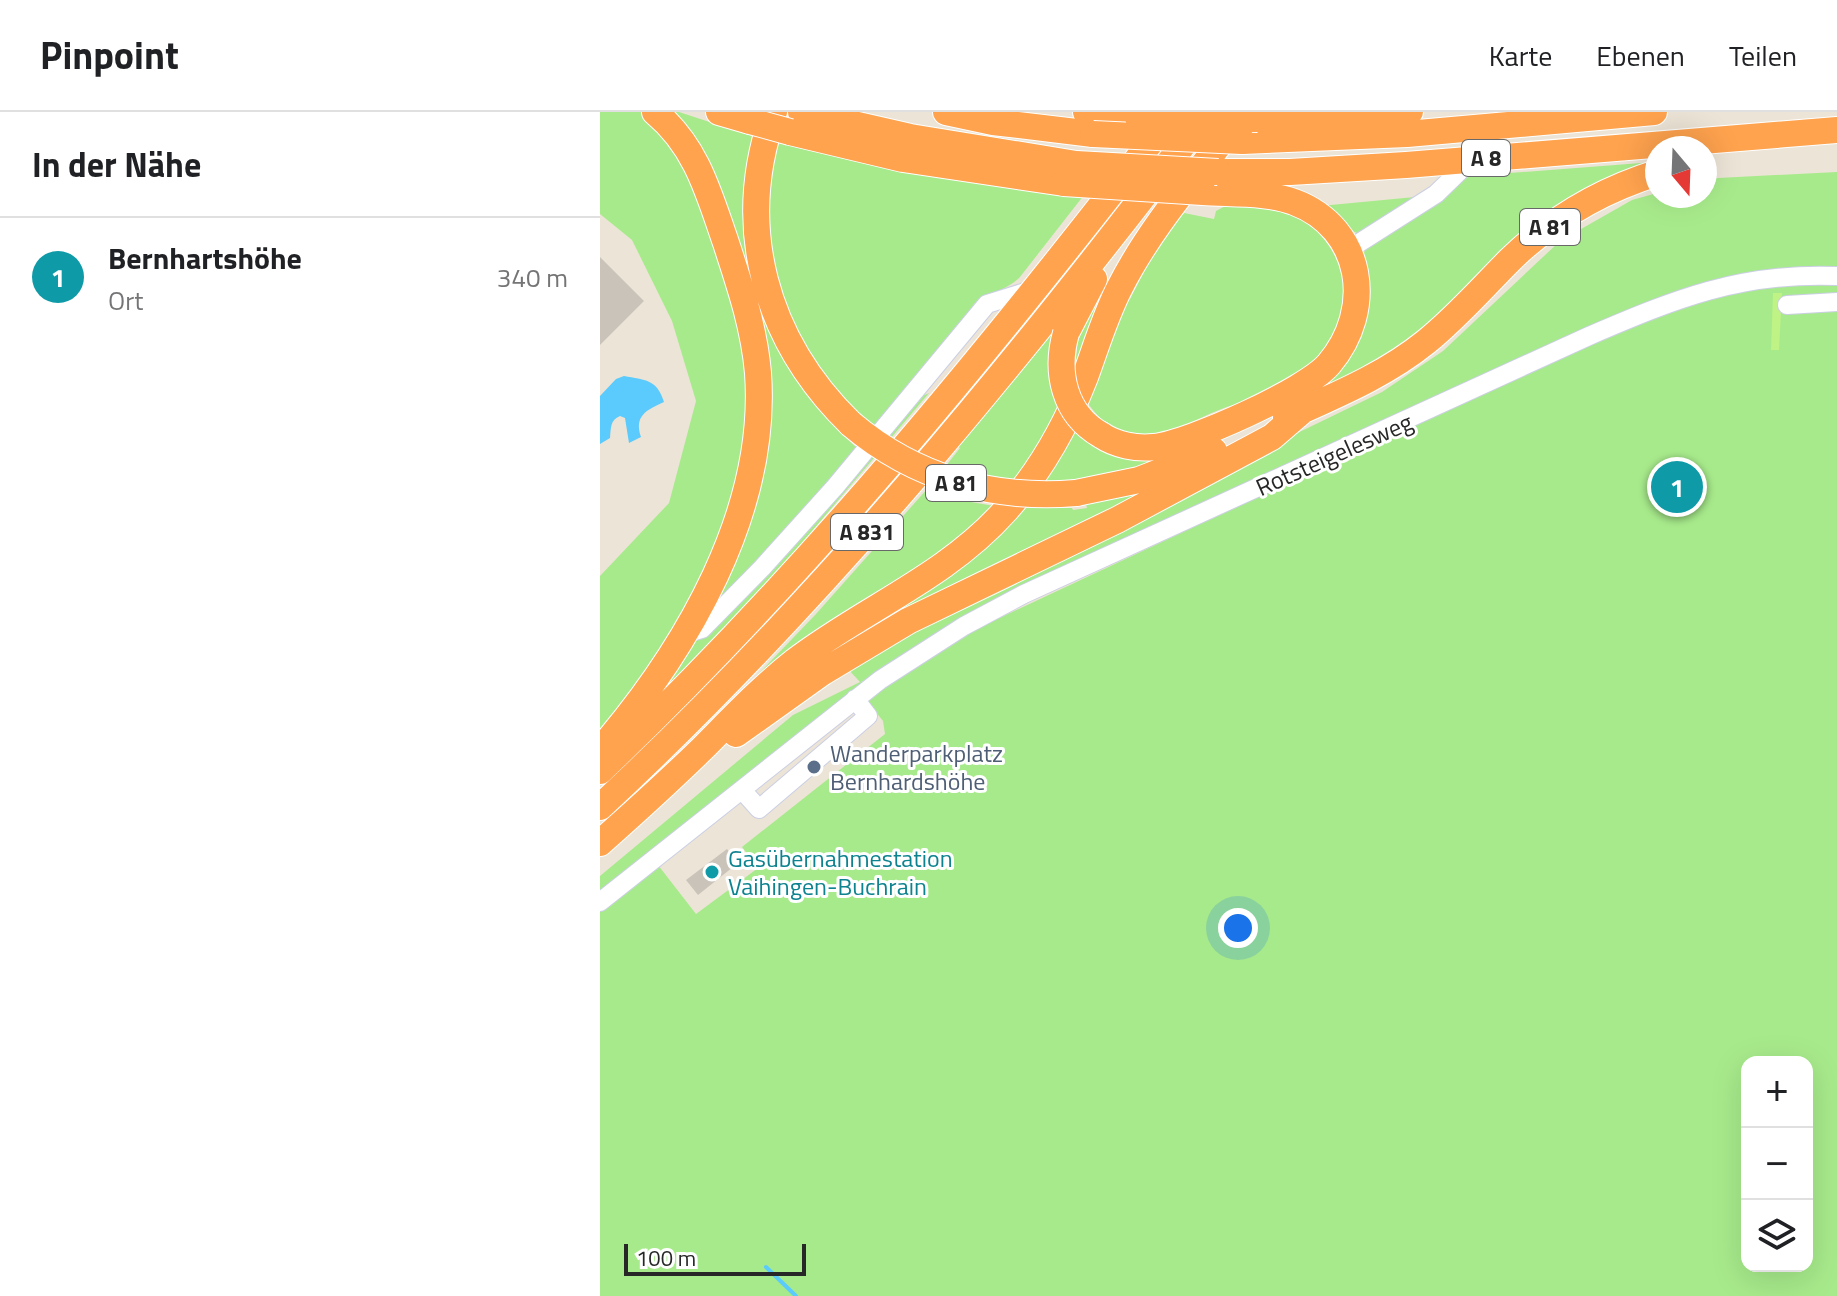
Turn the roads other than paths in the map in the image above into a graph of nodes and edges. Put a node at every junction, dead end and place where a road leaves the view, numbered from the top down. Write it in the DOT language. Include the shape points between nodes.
graph roads {
  1 [pos="655,112"];
  2 [pos="719,112"];
  3 [pos="946,112"];
  4 [pos="1174,112"];
  5 [pos="1208,112"];
  6 [pos="1410,112"];
  7 [pos="1654,112"];
  8 [pos="1251,115"];
  9 [pos="1109,117"];
  10 [pos="779,119"];
  11 [pos="1837,130"];
  12 [pos="1752,137"];
  13 [pos="1717,153"];
  14 [pos="1471,160"];
  15 [pos="1645,178"];
  16 [pos="1211,182"];
  17 [pos="1111,236"];
  18 [pos="1348,250"];
  19 [pos="1785,276"];
  20 [pos="1837,276"];
  21 [pos="1035,289"];
  22 [pos="1837,302"];
  23 [pos="1301,412"];
  24 [pos="682,635"];
  25 [pos="600,750"];
  26 [pos="600,771"];
  27 [pos="664,785"];
  28 [pos="600,807"];
  29 [pos="600,843"];
  30 [pos="600,902"];
  1 -- 24 [label="highway" via="685,142 702,174 745,300 758,372 757,429 746,489 722,556"];
  2 -- 10 [label="highway"];
  3 -- 9 [label="highway, A 8" via="993,122"];
  4 -- 21 [label="highway, A 831"];
  5 -- 17 [label="highway, A 831"];
  6 -- 8 [label="highway"];
  7 -- 9 [label="highway, A 8, bridge" via="1407,134 1242,141"];
  8 -- 9 [label="highway, bridge"];
  8 -- 27 [label="highway" via="1132,265 1059,435 1005,511 933,575 788,667"];
  10 -- 16 [label="highway, A 8, bridge" via="903,159"];
  10 -- 23 [label="highway, A 81, bridge" via="761,161 756,199 765,283 778,321 826,398 851,424 907,462 956,483 1020,494 1076,493 1162,472"];
  11 -- 12 [label="highway, A 8"];
  12 -- 13 [label="highway"];
  12 -- 14 [label="highway, A 8"];
  14 -- 16 [label="highway, A 8"];
  14 -- 18 [label="lane" via="1436,194"];
  15 -- 23 [label="highway, A 81" via="1565,217 1527,245 1413,352"];
  16 -- 18 [label="highway" via="1292,201 1323,218"];
  17 -- 18 [label="highway, bridge" via="1066,333 1060,368 1064,390 1079,417 1114,442 1135,447 1169,445 1280,397 1327,366 1354,322 1356,276"];
  17 -- 28 [label="highway, A 831" via="813,592"];
  19 -- 20 [label="lane, Rotsteigelesweg"];
  19 -- 22 [label="lane" via="1791,305"];
  19 -- 30 [label="lane, Rotsteigelesweg" via="1716,287 1637,316 1092,562 964,626 855,699"];
  21 -- 24 [label="lane" via="987,304 762,568 702,629"];
  21 -- 26 [label="highway, A 831" via="813,553"];
  23 -- 27 [label="highway" via="1261,443 890,631 777,703 690,773"];
  24 -- 25 [label="highway"];
  27 -- 29 [label="highway"];
}
